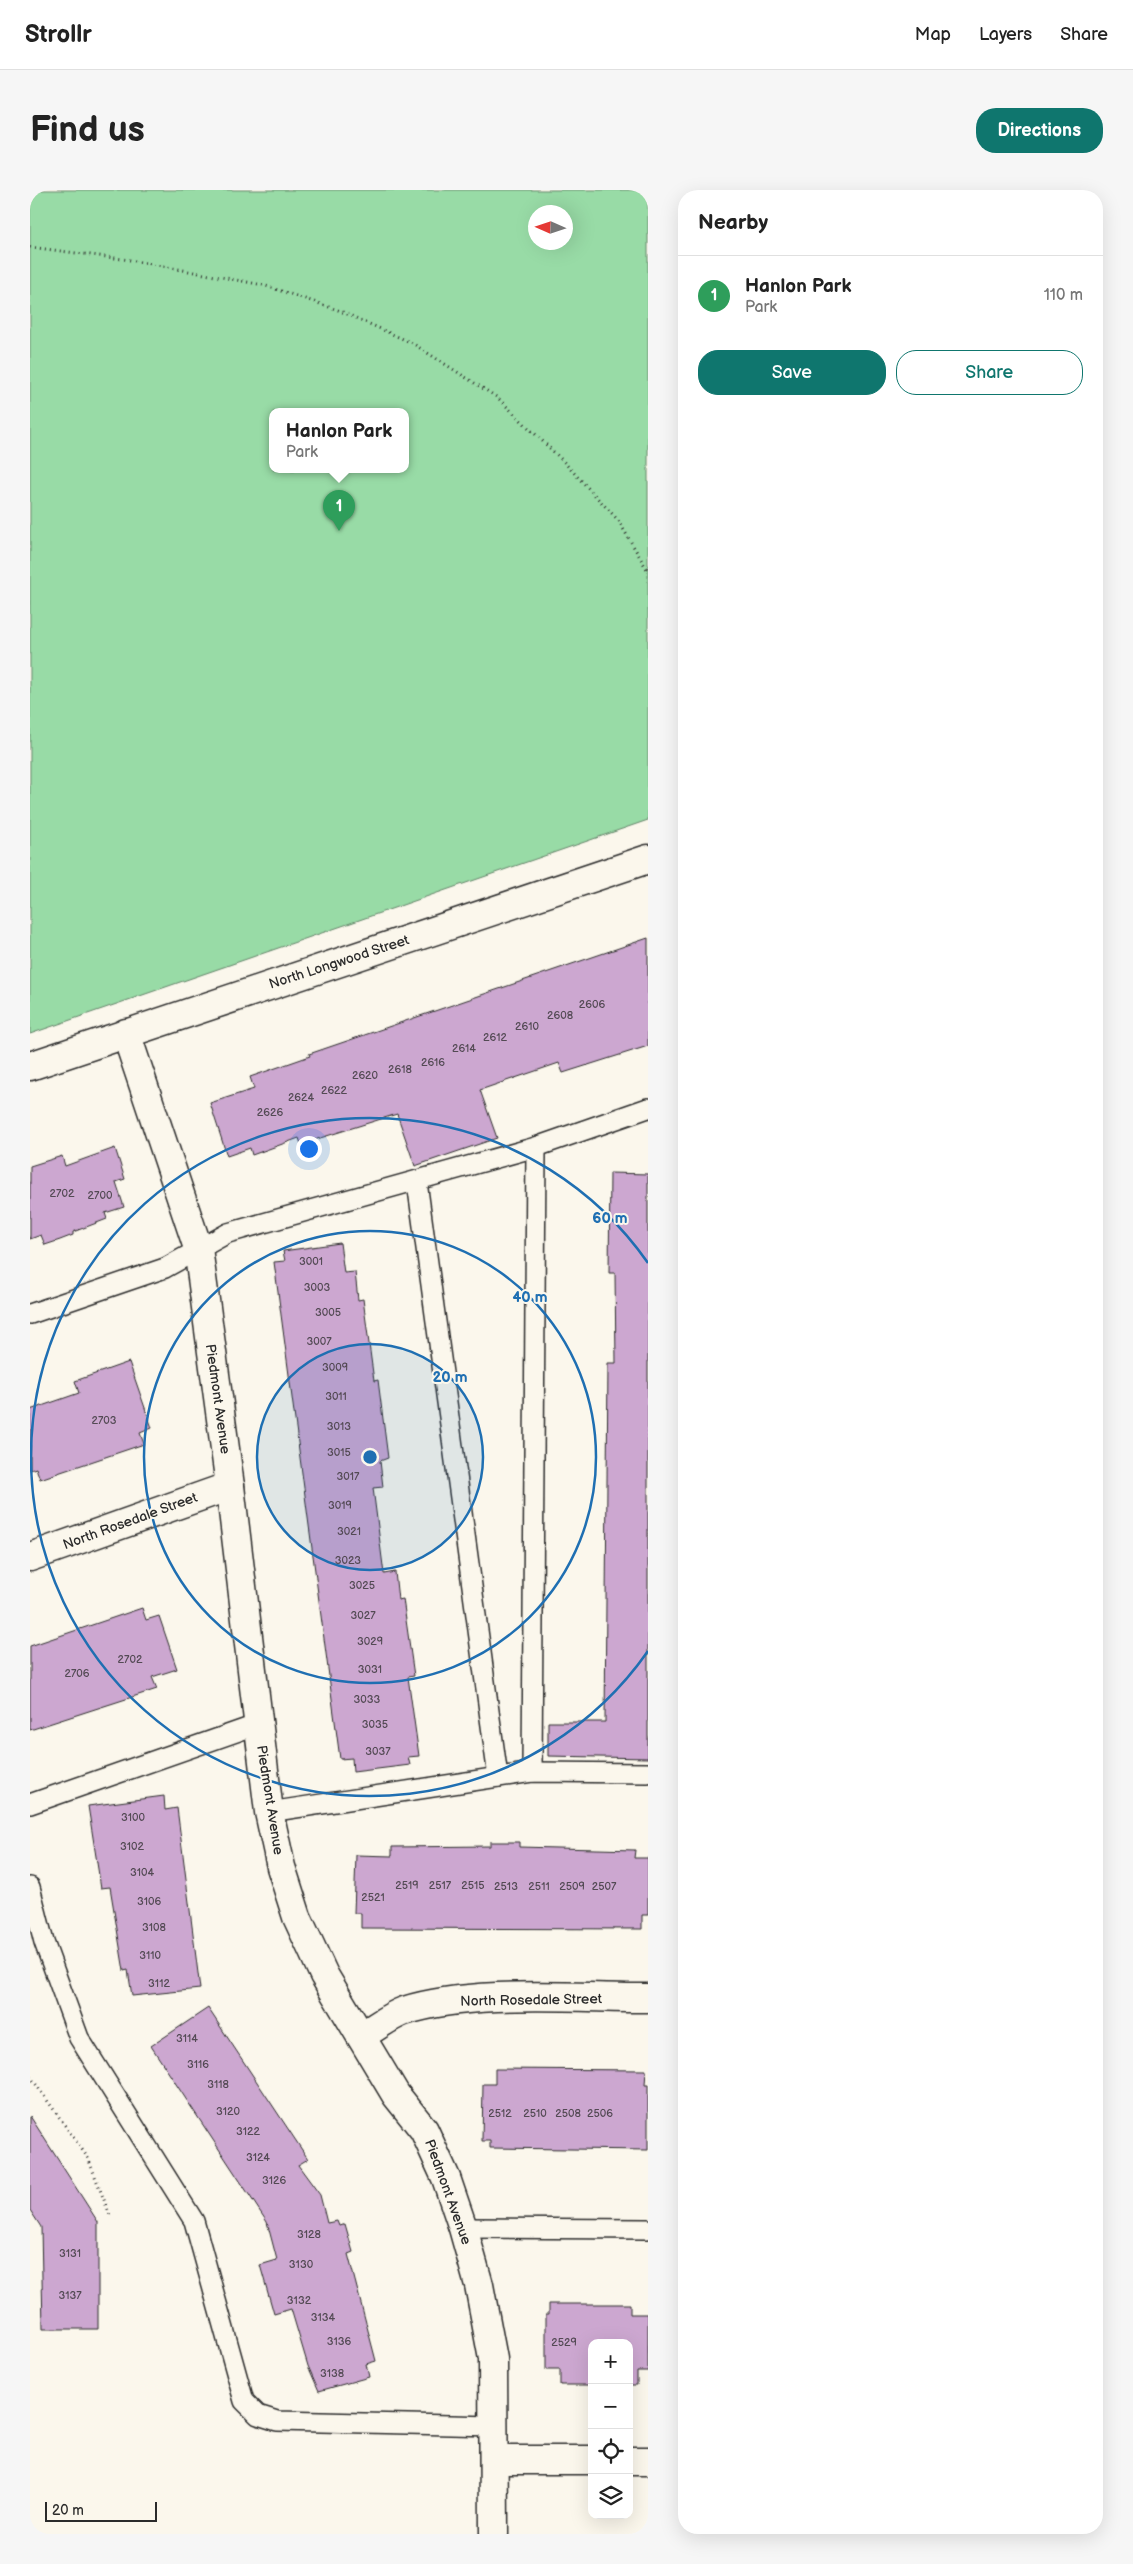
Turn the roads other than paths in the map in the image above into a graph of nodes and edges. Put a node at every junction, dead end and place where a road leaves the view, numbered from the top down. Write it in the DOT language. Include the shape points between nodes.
graph roads {
  1 [pos="648,859"];
  2 [pos="126,1033"];
  3 [pos="30,1066"];
  4 [pos="648,1108"];
  5 [pos="536,1147"];
  6 [pos="417,1182"];
  7 [pos="198,1248"];
  8 [pos="30,1314"];
  9 [pos="230,1486"];
  10 [pos="30,1557"];
  11 [pos="259,1724"];
  12 [pos="532,1772"];
  13 [pos="648,1773"];
  14 [pos="498,1776"];
  15 [pos="30,1804"];
  16 [pos="270,1812"];
  17 [pos="30,1887"];
  18 [pos="648,1998"];
  19 [pos="362,2036"];
  20 [pos="463,2228"];
  21 [pos="648,2229"];
  22 [pos="494,2426"];
  23 [pos="494,2460"];
  24 [pos="588,2460"];
  25 [pos="633,2461"];
  26 [pos="648,2461"];
  27 [pos="494,2534"];
  1 -- 2 [label="street, North Longwood Street"];
  2 -- 3 [label="street, North Longwood Street"];
  2 -- 7 [label="street, Piedmont Avenue"];
  4 -- 5 [label="lane"];
  5 -- 6 [label="lane"];
  5 -- 12 [label="lane"];
  6 -- 7 [label="lane" via="228,1233"];
  6 -- 14 [label="lane"];
  7 -- 8 [label="lane" via="165,1268"];
  7 -- 9 [label="street, Piedmont Avenue"];
  9 -- 10 [label="street, North Rosedale Street"];
  9 -- 11 [label="street, Piedmont Avenue"];
  11 -- 15 [label="lane"];
  11 -- 16 [label="street, Piedmont Avenue"];
  12 -- 13 [label="lane"];
  12 -- 14 [label="lane"];
  14 -- 16 [label="lane"];
  16 -- 19 [label="street, Piedmont Avenue" via="281,1867 297,1917 324,1975"];
  17 -- 22 [label="lane" via="44,1942 79,2038 194,2221 244,2401 258,2415 276,2421"];
  18 -- 19 [label="street, North Rosedale Street" via="497,1998 447,2002 403,2012"];
  19 -- 20 [label="street, Piedmont Avenue" via="396,2095 424,2130 446,2178"];
  20 -- 21 [label="lane"];
  20 -- 22 [label="street, Piedmont Avenue" via="479,2285 493,2359"];
  22 -- 23 [label="street, Piedmont Avenue"];
  23 -- 24 [label="street"];
  23 -- 27 [label="street, Piedmont Avenue"];
  25 -- 26 [label="street"];
}
